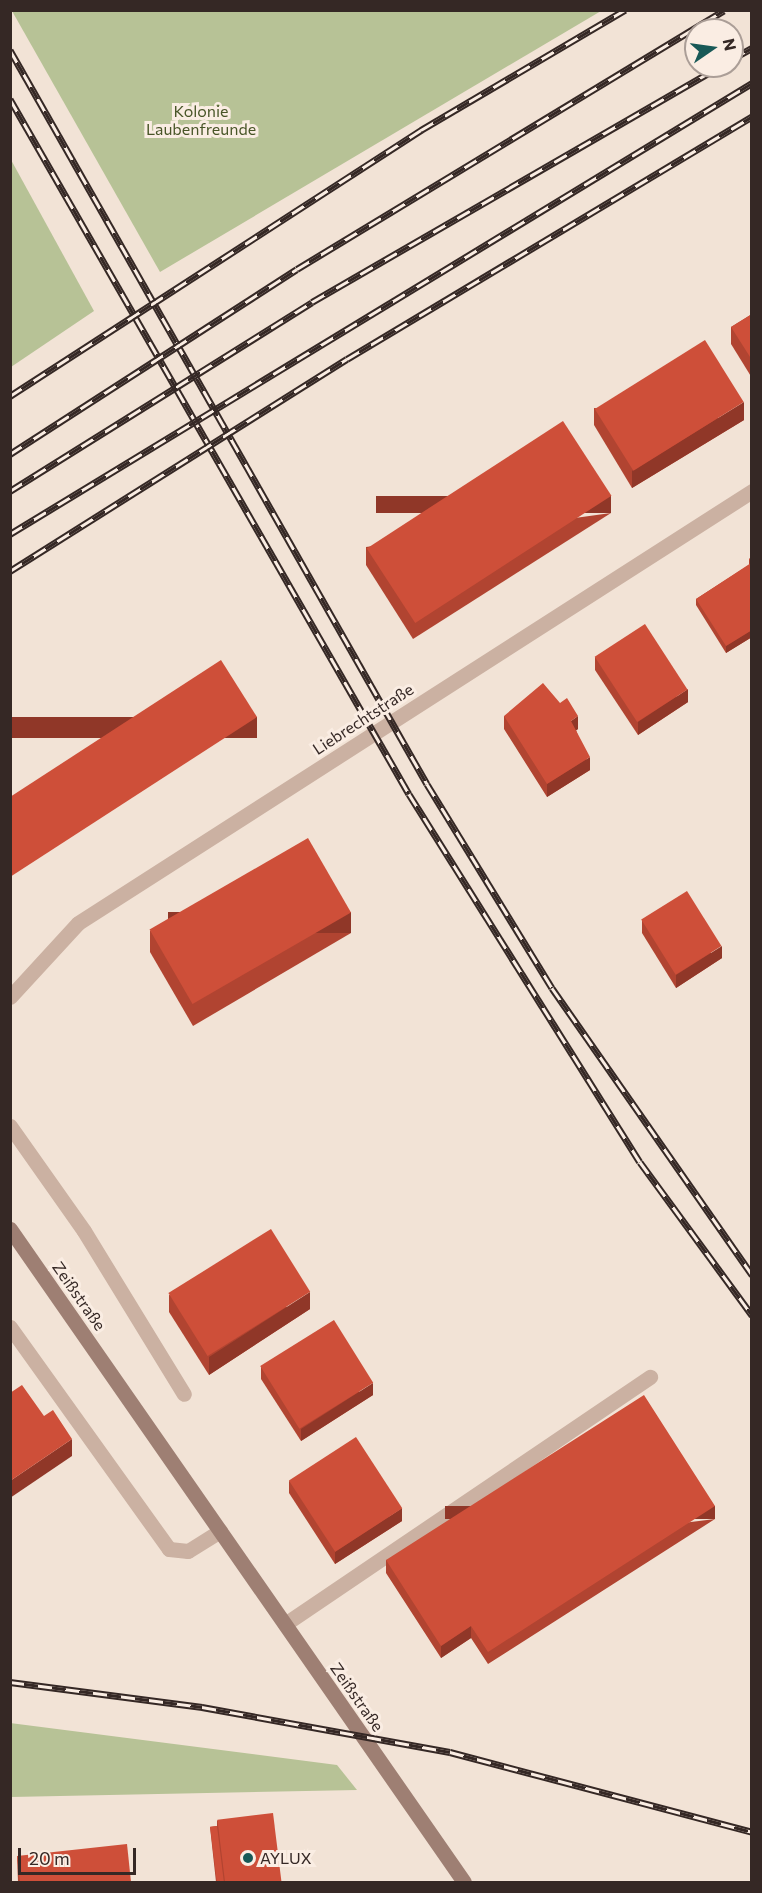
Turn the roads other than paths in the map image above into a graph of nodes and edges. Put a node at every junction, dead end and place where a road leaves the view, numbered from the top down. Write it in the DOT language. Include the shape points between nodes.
graph roads {
  1 [pos="752,491"];
  2 [pos="10,997"];
  3 [pos="10,1126"];
  4 [pos="10,1229"];
  5 [pos="10,1327"];
  6 [pos="650,1377"];
  7 [pos="184,1394"];
  8 [pos="220,1532"];
  9 [pos="285,1624"];
  10 [pos="464,1882"];
  1 -- 2 [label="street, Liebrechtstraße" via="78,923"];
  3 -- 7 [label="street" via="84,1231"];
  4 -- 8 [label="street, Zeißstraße"];
  5 -- 8 [label="street" via="169,1550 188,1551"];
  6 -- 9 [label="street"];
  8 -- 9 [label="street, Zeißstraße"];
  9 -- 10 [label="street, Zeißstraße"];
}
